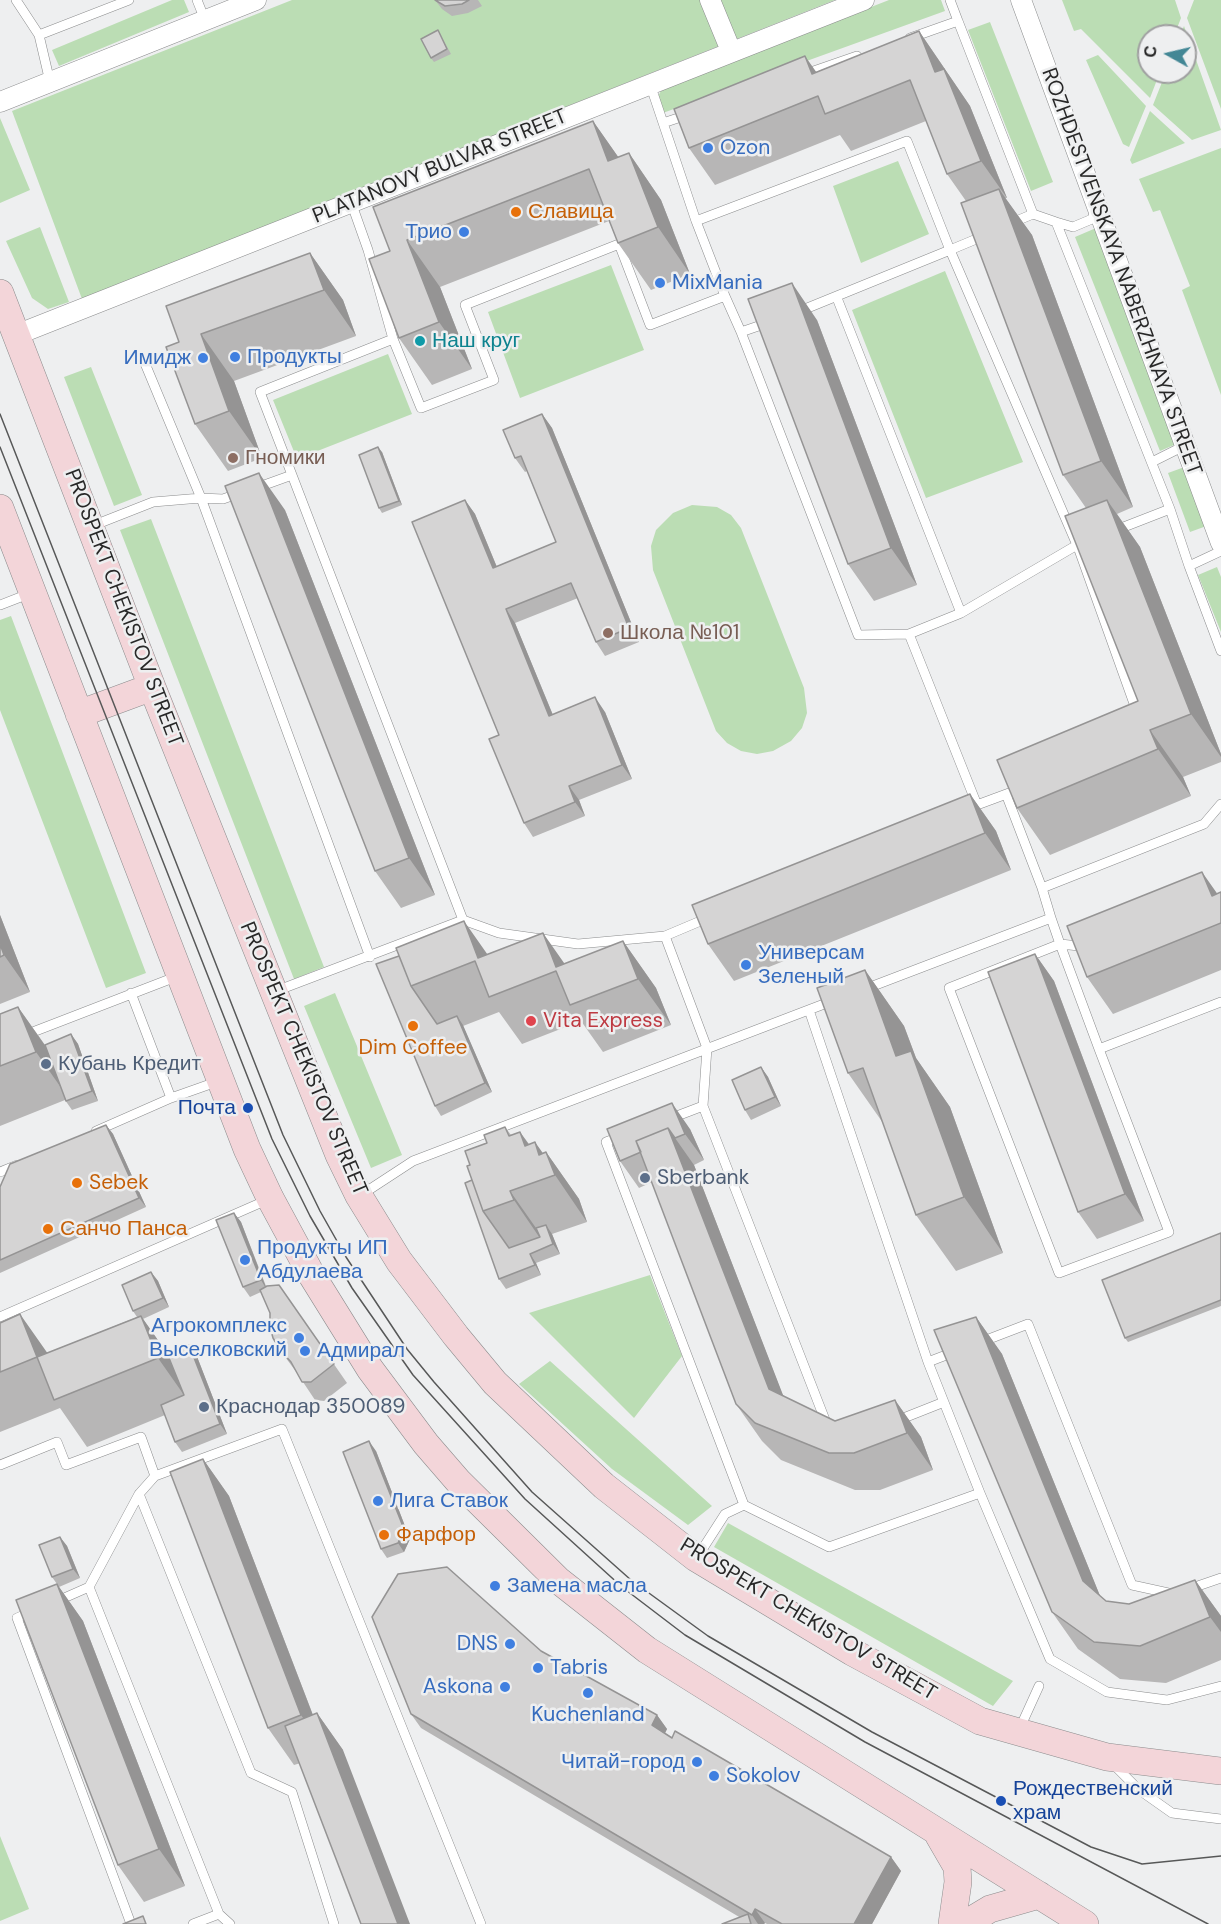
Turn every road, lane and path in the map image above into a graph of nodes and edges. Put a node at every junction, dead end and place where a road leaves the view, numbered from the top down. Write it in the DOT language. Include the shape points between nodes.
graph roads {
  1 [pos="16,0"];
  2 [pos="129,0"];
  3 [pos="197,0"];
  4 [pos="256,0"];
  5 [pos="710,0"];
  6 [pos="864,0"];
  7 [pos="950,0"];
  8 [pos="1021,0"];
  9 [pos="205,20"];
  10 [pos="958,21"];
  11 [pos="39,35"];
  12 [pos="901,41"];
  13 [pos="732,51"];
  14 [pos="867,53"];
  15 [pos="799,76"];
  16 [pos="50,82"];
  17 [pos="650,84"];
  18 [pos="0,102"];
  19 [pos="697,111"];
  20 [pos="663,123"];
  21 [pos="351,202"];
  22 [pos="1096,208"];
  23 [pos="1033,214"];
  24 [pos="696,221"];
  25 [pos="1056,222"];
  26 [pos="1002,228"];
  27 [pos="992,232"];
  28 [pos="950,250"];
  29 [pos="0,293"];
  30 [pos="725,296"];
  31 [pos="837,298"];
  32 [pos="795,313"];
  33 [pos="784,317"];
  34 [pos="741,332"];
  35 [pos="8,338"];
  36 [pos="393,339"];
  37 [pos="144,361"];
  38 [pos="1186,445"];
  39 [pos="1152,462"];
  40 [pos="292,475"];
  41 [pos="201,498"];
  42 [pos="0,508"];
  43 [pos="1170,509"];
  44 [pos="92,526"];
  45 [pos="1108,533"];
  46 [pos="1088,541"];
  47 [pos="1221,543"];
  48 [pos="1077,545"];
  49 [pos="1221,551"];
  50 [pos="1189,566"];
  51 [pos="34,592"];
  52 [pos="0,605"];
  53 [pos="961,612"];
  54 [pos="909,634"];
  55 [pos="1221,651"];
  56 [pos="152,687"];
  57 [pos="79,714"];
  58 [pos="1139,720"];
  59 [pos="1028,786"];
  60 [pos="1006,794"];
  61 [pos="1221,804"];
  62 [pos="977,805"];
  63 [pos="955,814"];
  64 [pos="1042,888"];
  65 [pos="719,913"];
  66 [pos="1051,918"];
  67 [pos="463,920"];
  68 [pos="665,936"];
  69 [pos="1090,942"];
  70 [pos="1060,944"];
  71 [pos="370,957"];
  72 [pos="180,975"];
  73 [pos="274,992"];
  74 [pos="131,993"];
  75 [pos="853,993"];
  76 [pos="842,997"];
  77 [pos="1221,1002"];
  78 [pos="809,1010"];
  79 [pos="20,1037"];
  80 [pos="707,1048"];
  81 [pos="1099,1049"];
  82 [pos="220,1081"];
  83 [pos="171,1098"];
  84 [pos="703,1106"];
  85 [pos="660,1122"];
  86 [pos="627,1134"];
  87 [pos="86,1135"];
  88 [pos="21,1163"];
  89 [pos="0,1172"];
  90 [pos="359,1196"];
  91 [pos="270,1198"];
  92 [pos="0,1317"];
  93 [pos="972,1345"];
  94 [pos="961,1349"];
  95 [pos="928,1362"];
  96 [pos="944,1402"];
  97 [pos="891,1423"];
  98 [pos="838,1428"];
  99 [pos="0,1465"];
  100 [pos="155,1476"];
  101 [pos="980,1493"];
  102 [pos="139,1494"];
  103 [pos="744,1505"];
  104 [pos="696,1558"];
  105 [pos="1221,1578"];
  106 [pos="89,1587"];
  107 [pos="48,1605"];
  108 [pos="37,1609"];
  109 [pos="1039,1686"];
  110 [pos="1221,1686"];
  111 [pos="1018,1732"];
  112 [pos="1107,1757"];
  113 [pos="1221,1772"];
  114 [pos="1221,1819"];
  115 [pos="936,1833"];
  116 [pos="1039,1895"];
  117 [pos="219,1914"];
  118 [pos="1076,1921"];
  119 [pos="131,1924"];
  120 [pos="193,1924"];
  121 [pos="230,1924"];
  122 [pos="334,1924"];
  123 [pos="481,1924"];
  124 [pos="952,1924"];
  125 [pos="965,1924"];
  1 -- 11 [label="lane"];
  2 -- 11 [label="lane"];
  3 -- 9 [label="lane"];
  4 -- 9 [label="street"];
  5 -- 13 [label="street"];
  6 -- 13 [label="street, PLATANOVY BULVAR STREET"];
  7 -- 10 [label="lane"];
  8 -- 22 [label="street, ROZHDESTVENSKAYA NABERZHNAYA STREET"];
  9 -- 16 [label="street"];
  10 -- 12 [label="lane"];
  10 -- 23 [label="lane"];
  11 -- 16 [label="lane"];
  13 -- 17 [label="street, PLATANOVY BULVAR STREET"];
  14 -- 15 [label="lane"];
  16 -- 18 [label="street"];
  17 -- 20 [label="lane"];
  17 -- 21 [label="street, PLATANOVY BULVAR STREET"];
  19 -- 20 [label="lane"];
  20 -- 24 [label="lane"];
  21 -- 35 [label="street, PLATANOVY BULVAR STREET"];
  21 -- 36 [label="lane"];
  22 -- 25 [label="lane" via="1092,219 1072,227"];
  22 -- 38 [label="street, ROZHDESTVENSKAYA NABERZHNAYA STREET"];
  23 -- 25 [label="lane"];
  23 -- 26 [label="lane"];
  24 -- 28 [label="lane" via="908,141"];
  24 -- 30 [label="lane"];
  25 -- 39 [label="lane"];
  27 -- 28 [label="lane"];
  28 -- 31 [label="lane"];
  28 -- 48 [label="lane"];
  29 -- 35 [label="main road, PROSPEKT CHEKISTOV STREET"];
  30 -- 34 [label="lane"];
  30 -- 36 [label="lane" via="650,325 619,244 465,305 494,380 420,408"];
  31 -- 32 [label="lane"];
  31 -- 53 [label="lane"];
  33 -- 34 [label="lane"];
  34 -- 54 [label="lane" via="858,635"];
  35 -- 44 [label="main road, PROSPEKT CHEKISTOV STREET"];
  36 -- 40 [label="lane" via="260,392"];
  37 -- 41 [label="lane"];
  38 -- 39 [label="lane"];
  38 -- 47 [label="street, ROZHDESTVENSKAYA NABERZHNAYA STREET"];
  39 -- 43 [label="lane"];
  40 -- 41 [label="lane" via="223,499"];
  40 -- 67 [label="lane"];
  41 -- 44 [label="lane" via="153,502"];
  41 -- 71 [label="lane"];
  42 -- 51 [label="main road"];
  43 -- 45 [label="lane"];
  43 -- 50 [label="lane"];
  44 -- 56 [label="main road, PROSPEKT CHEKISTOV STREET"];
  46 -- 48 [label="lane"];
  48 -- 53 [label="lane"];
  48 -- 58 [label="lane"];
  49 -- 50 [label="lane"];
  50 -- 55 [label="lane"];
  51 -- 52 [label="lane"];
  51 -- 57 [label="main road"];
  53 -- 54 [label="lane"];
  54 -- 62 [label="lane"];
  56 -- 57 [label="main road"];
  56 -- 73 [label="main road, PROSPEKT CHEKISTOV STREET"];
  57 -- 72 [label="main road"];
  59 -- 60 [label="lane"];
  60 -- 62 [label="lane"];
  60 -- 64 [label="lane"];
  61 -- 64 [label="lane" via="1204,824"];
  62 -- 63 [label="lane"];
  64 -- 66 [label="lane"];
  65 -- 68 [label="lane"];
  66 -- 70 [label="lane"];
  66 -- 75 [label="lane"];
  67 -- 68 [label="lane" via="499,933 578,944"];
  67 -- 71 [label="lane"];
  68 -- 80 [label="lane"];
  69 -- 70 [label="lane" via="1079,946"];
  70 -- 81 [label="lane"];
  70 -- 81 [label="lane" via="949,988 1059,1273 1169,1232"];
  71 -- 73 [label="lane"];
  72 -- 74 [label="lane"];
  72 -- 82 [label="main road"];
  73 -- 90 [label="main road, PROSPEKT CHEKISTOV STREET"];
  74 -- 79 [label="lane"];
  74 -- 83 [label="lane"];
  76 -- 78 [label="lane"];
  77 -- 81 [label="lane"];
  78 -- 80 [label="lane"];
  78 -- 95 [label="lane"];
  80 -- 84 [label="lane"];
  80 -- 90 [label="lane" via="413,1161"];
  82 -- 83 [label="lane"];
  82 -- 91 [label="main road"];
  83 -- 87 [label="lane"];
  84 -- 85 [label="lane"];
  84 -- 98 [label="lane" via="827,1425"];
  86 -- 103 [label="lane" via="606,1142"];
  88 -- 89 [label="lane"];
  90 -- 104 [label="main road, PROSPEKT CHEKISTOV STREET" via="399,1261 495,1383 604,1486"];
  91 -- 92 [label="lane"];
  91 -- 115 [label="main road" via="370,1369 426,1444 558,1580 648,1650"];
  93 -- 105 [label="lane" via="1028,1324 1132,1585 1173,1595"];
  94 -- 95 [label="lane"];
  95 -- 96 [label="lane"];
  96 -- 97 [label="lane"];
  96 -- 101 [label="lane"];
  99 -- 100 [label="lane" via="57,1442 66,1465 141,1437"];
  100 -- 102 [label="lane"];
  100 -- 123 [label="lane" via="282,1429"];
  101 -- 103 [label="lane" via="829,1547"];
  101 -- 110 [label="lane" via="1050,1659 1107,1692 1167,1700"];
  102 -- 106 [label="lane"];
  102 -- 122 [label="lane" via="251,1773 292,1792"];
  103 -- 104 [label="lane" via="726,1514"];
  104 -- 111 [label="main road, PROSPEKT CHEKISTOV STREET" via="852,1652 980,1721"];
  106 -- 107 [label="lane"];
  106 -- 117 [label="lane"];
  108 -- 119 [label="lane" via="16,1618"];
  109 -- 111 [label="lane"];
  111 -- 112 [label="main road, PROSPEKT CHEKISTOV STREET"];
  112 -- 113 [label="main road, PROSPEKT CHEKISTOV STREET"];
  112 -- 114 [label="lane" via="1138,1789 1172,1813"];
  115 -- 116 [label="main road"];
  115 -- 124 [label="main road" via="957,1867"];
  116 -- 118 [label="main road"];
  116 -- 125 [label="main road" via="990,1909"];
  117 -- 120 [label="lane"];
  117 -- 121 [label="lane"];
}
